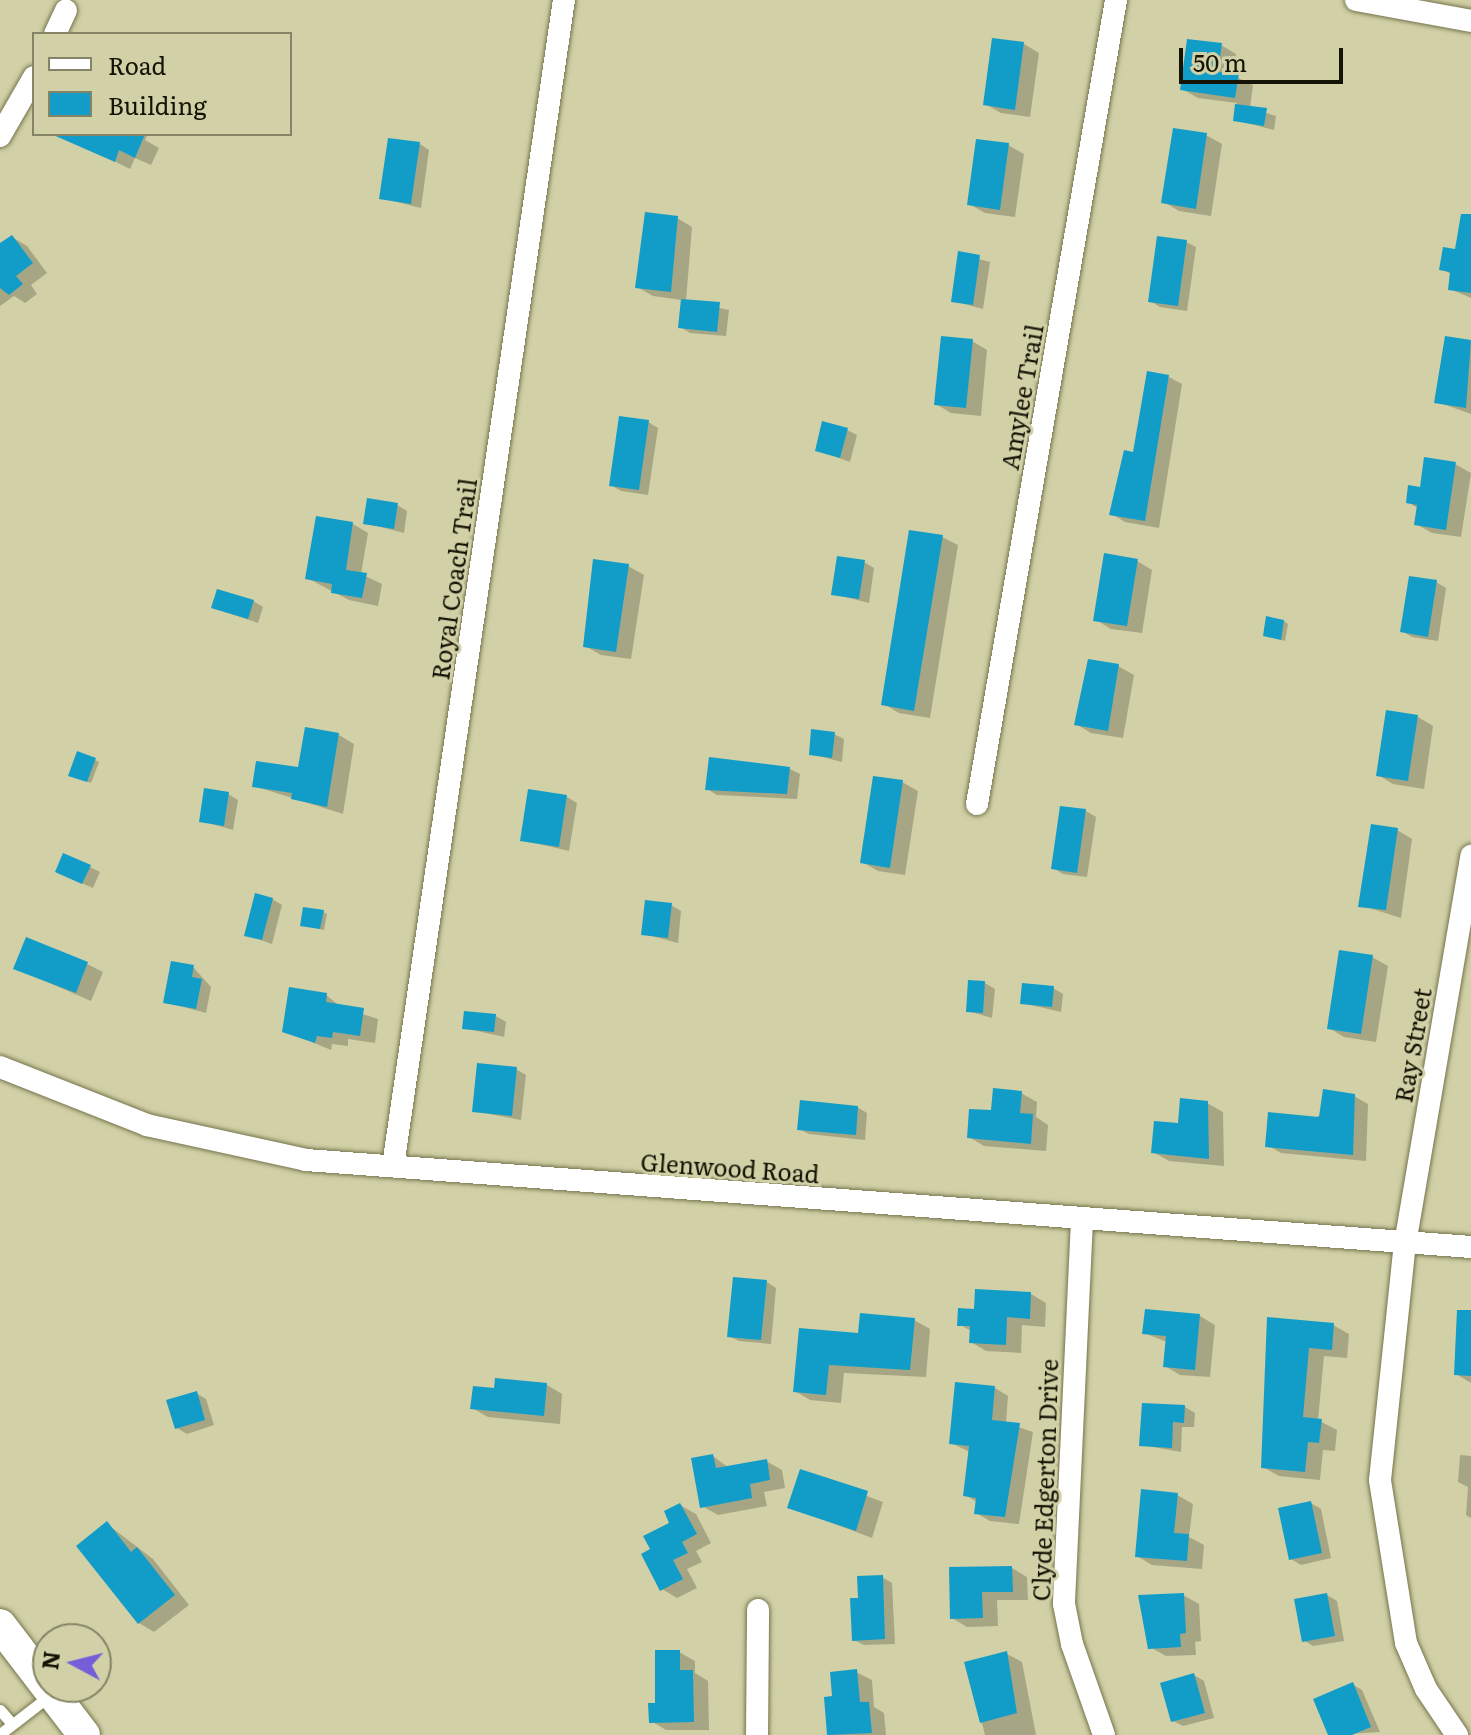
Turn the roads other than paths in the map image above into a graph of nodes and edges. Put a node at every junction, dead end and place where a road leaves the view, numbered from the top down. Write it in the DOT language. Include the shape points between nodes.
graph roads {
  1 [pos="564,0"];
  2 [pos="1116,0"];
  3 [pos="1356,0"];
  4 [pos="66,10"];
  5 [pos="1471,21"];
  6 [pos="56,32"];
  7 [pos="32,80"];
  8 [pos="0,136"];
  9 [pos="977,804"];
  10 [pos="1471,856"];
  11 [pos="0,1067"];
  12 [pos="393,1166"];
  13 [pos="1082,1220"];
  14 [pos="1405,1244"];
  15 [pos="1471,1247"];
  16 [pos="758,1610"];
  17 [pos="0,1625"];
  18 [pos="32,1667"];
  19 [pos="39,1703"];
  20 [pos="60,1703"];
  21 [pos="0,1710"];
  22 [pos="12,1724"];
  23 [pos="0,1734"];
  24 [pos="84,1735"];
  25 [pos="757,1735"];
  26 [pos="1104,1735"];
  27 [pos="1457,1735"];
  1 -- 12 [label="street, Royal Coach Trail"];
  2 -- 9 [label="street, Amylee Trail"];
  3 -- 5 [label="street"];
  4 -- 6 [label="street"];
  7 -- 8 [label="street"];
  10 -- 14 [label="street, Ray Street"];
  11 -- 12 [label="street, Glenwood Road" via="64,1096 173,1132 306,1160"];
  12 -- 13 [label="street, Glenwood Road"];
  13 -- 14 [label="street, Glenwood Road"];
  13 -- 26 [label="street, Clyde Edgerton Drive" via="1064,1604 1076,1658"];
  14 -- 15 [label="street, Glenwood Road"];
  14 -- 27 [label="street, Ray Street" via="1380,1480 1406,1643 1426,1689"];
  16 -- 25 [label="street"];
  17 -- 18 [label="main road"];
  19 -- 22 [label="lane"];
  20 -- 24 [label="main road"];
  21 -- 22 [label="lane"];
  22 -- 23 [label="lane"];
}
